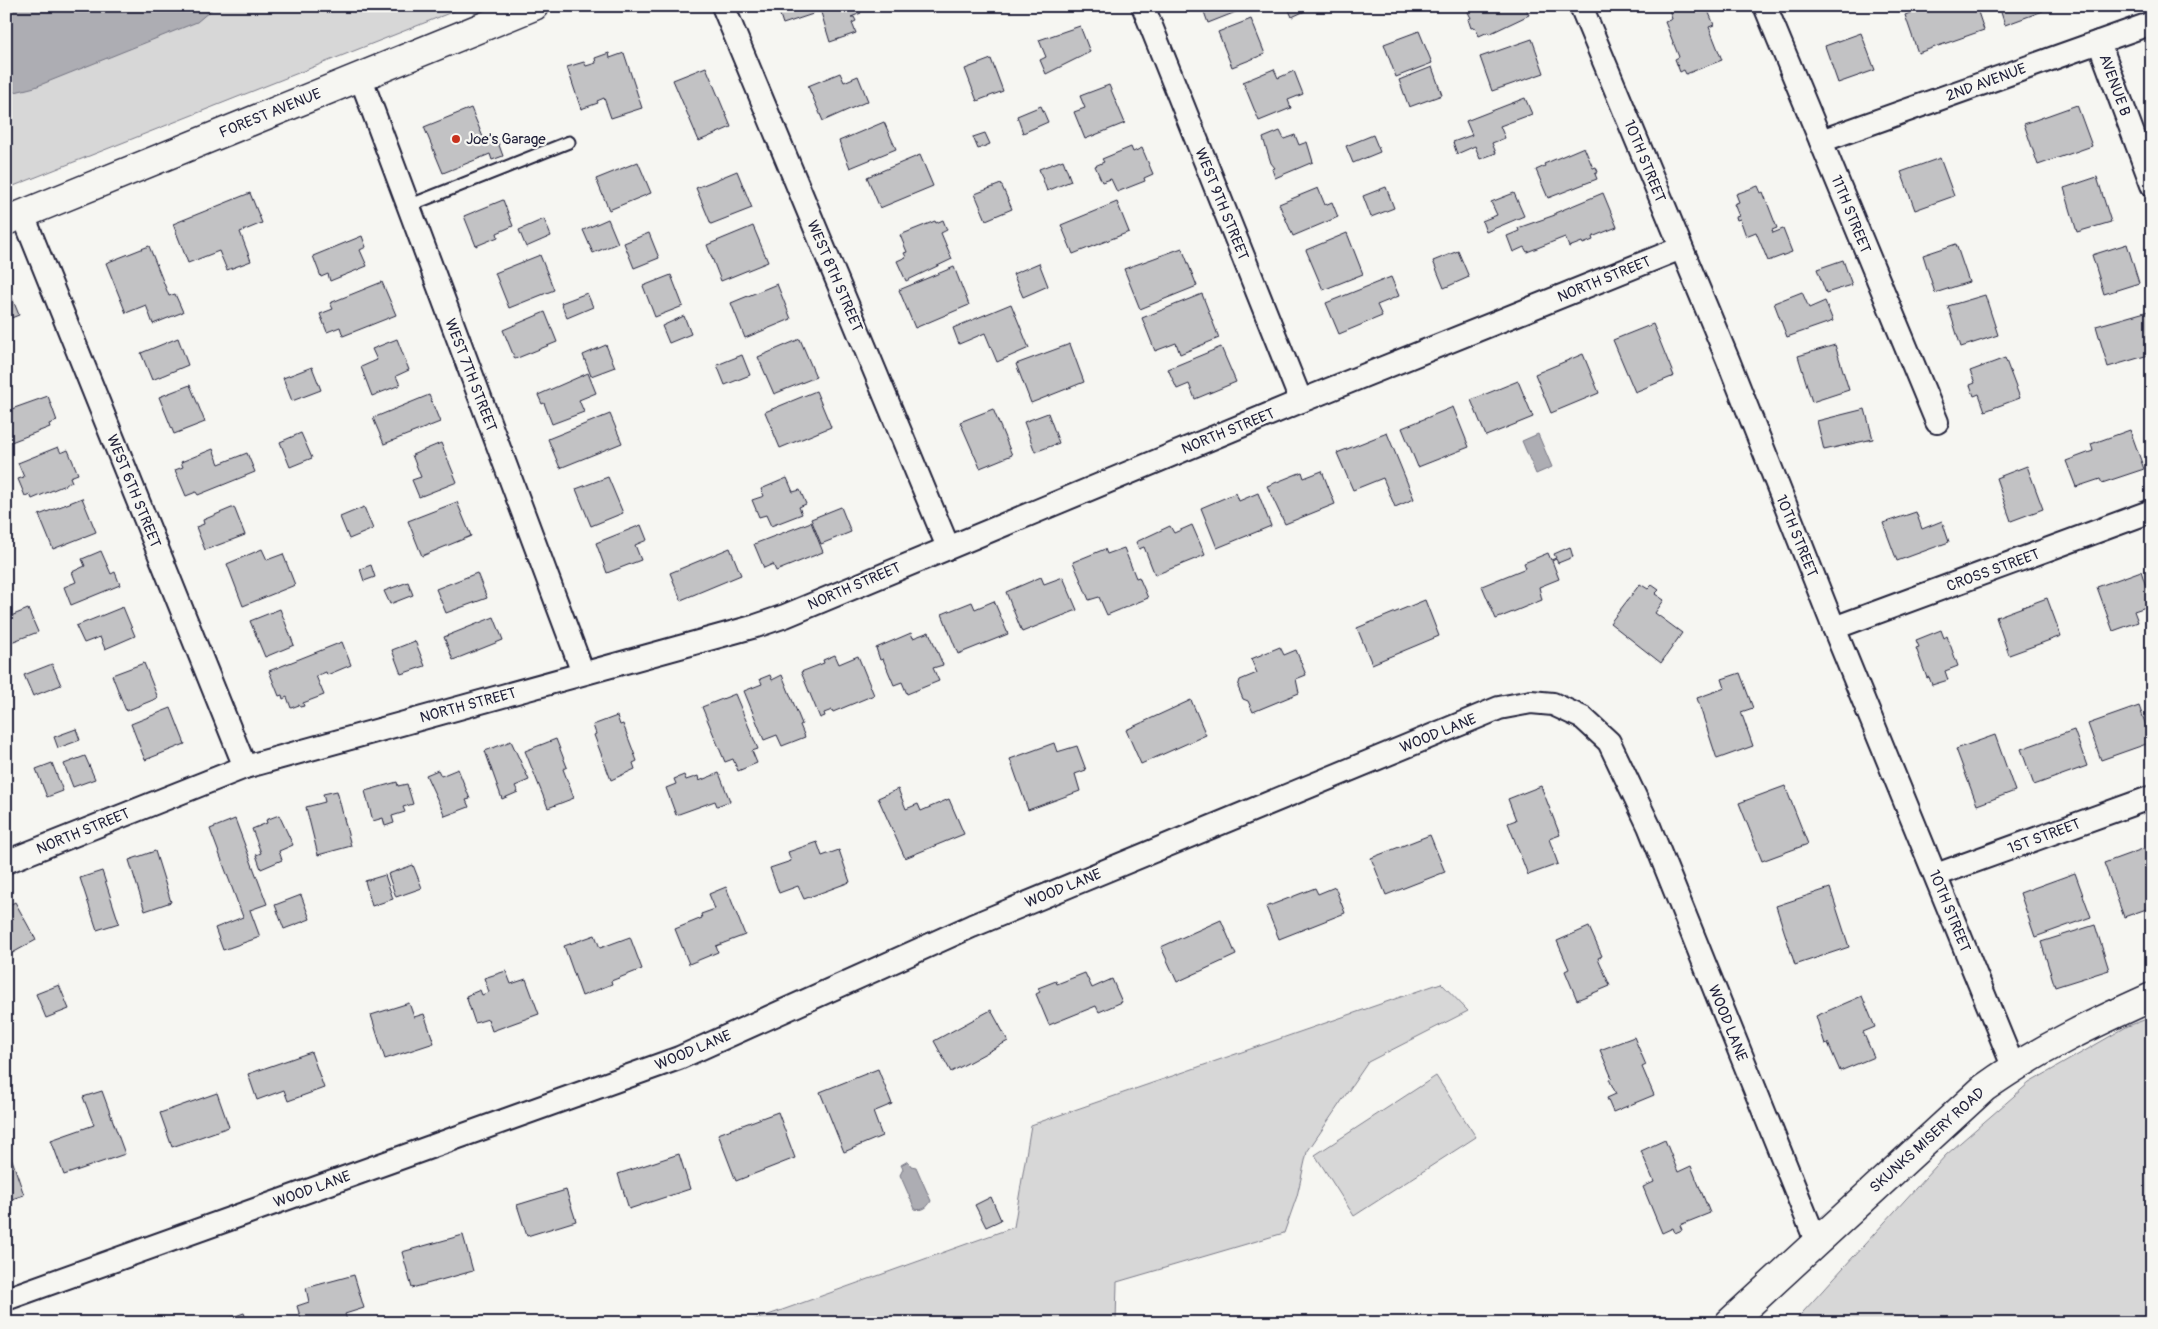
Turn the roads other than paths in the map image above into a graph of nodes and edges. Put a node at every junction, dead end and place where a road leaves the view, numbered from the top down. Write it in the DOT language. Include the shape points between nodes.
graph roads {
  1 [pos="534,6"];
  2 [pos="723,6"];
  3 [pos="1143,6"];
  4 [pos="1581,6"];
  5 [pos="1765,6"];
  6 [pos="2152,23"];
  7 [pos="2099,42"];
  8 [pos="360,76"];
  9 [pos="1821,141"];
  10 [pos="569,142"];
  11 [pos="2152,185"];
  12 [pos="408,206"];
  13 [pos="15,218"];
  14 [pos="1681,248"];
  15 [pos="1301,401"];
  16 [pos="1937,422"];
  17 [pos="2152,511"];
  18 [pos="948,546"];
  19 [pos="1834,628"];
  20 [pos="583,673"];
  21 [pos="245,767"];
  22 [pos="2152,798"];
  23 [pos="6,862"];
  24 [pos="1936,876"];
  25 [pos="2152,998"];
  26 [pos="2013,1066"];
  27 [pos="1816,1241"];
  28 [pos="6,1298"];
  29 [pos="1729,1323"];
  1 -- 8 [label="main road, FOREST AVENUE"];
  2 -- 18 [label="street, WEST 8TH STREET"];
  3 -- 15 [label="street, WEST 9TH STREET"];
  4 -- 14 [label="street, 10TH STREET"];
  5 -- 9 [label="street, 11TH STREET"];
  6 -- 7 [label="street, 2ND AVENUE"];
  7 -- 9 [label="street, 2ND AVENUE"];
  7 -- 11 [label="street, AVENUE B"];
  8 -- 12 [label="street, WEST 7TH STREET"];
  8 -- 13 [label="main road, FOREST AVENUE"];
  9 -- 16 [label="street, 11TH STREET"];
  10 -- 12 [label="lane"];
  12 -- 20 [label="street, WEST 7TH STREET"];
  13 -- 21 [label="street, WEST 6TH STREET"];
  14 -- 15 [label="street, NORTH STREET"];
  14 -- 19 [label="street, 10TH STREET"];
  15 -- 18 [label="street, NORTH STREET"];
  17 -- 19 [label="street, CROSS STREET"];
  18 -- 20 [label="street, NORTH STREET" via="763,623"];
  19 -- 24 [label="street, 10TH STREET"];
  20 -- 21 [label="street, NORTH STREET"];
  21 -- 23 [label="street, NORTH STREET"];
  22 -- 24 [label="street, 1ST STREET"];
  24 -- 26 [label="street, 10TH STREET"];
  25 -- 26 [label="main road, SKUNKS MISERY ROAD"];
  26 -- 27 [label="main road, SKUNKS MISERY ROAD" via="1984,1088"];
  27 -- 28 [label="street, WOOD LANE" via="1649,826 1609,742 1583,718 1553,704 1531,702 1499,708 972,926 680,1058"];
  27 -- 29 [label="main road, SKUNKS MISERY ROAD"];
}
